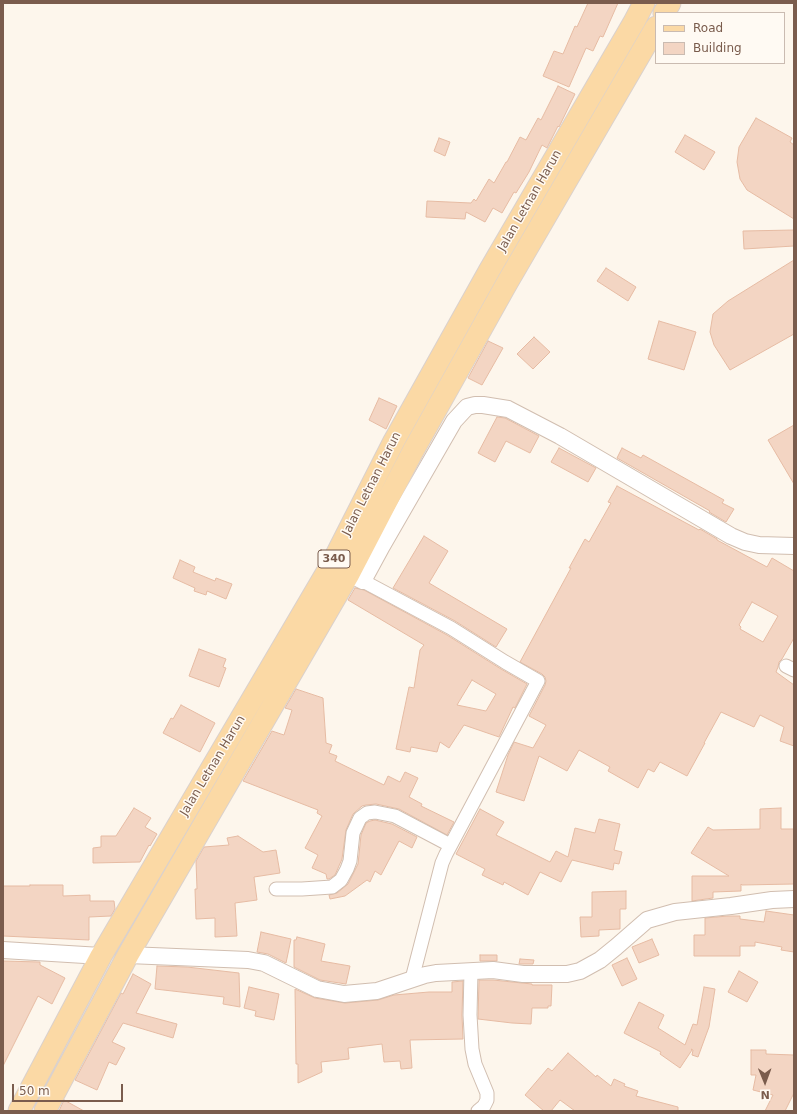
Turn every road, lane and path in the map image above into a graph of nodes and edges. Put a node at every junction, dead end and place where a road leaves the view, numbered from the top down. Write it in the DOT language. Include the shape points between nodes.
graph roads {
  1 [pos="644,3"];
  2 [pos="655,29"];
  3 [pos="788,547"];
  4 [pos="348,573"];
  5 [pos="450,845"];
  6 [pos="276,889"];
  7 [pos="794,899"];
  8 [pos="3,950"];
  9 [pos="128,955"];
  10 [pos="101,956"];
  11 [pos="471,971"];
  12 [pos="412,979"];
  13 [pos="19,1111"];
  14 [pos="45,1111"];
  15 [pos="478,1111"];
  1 -- 4 [label="main road, Jalan Letnan Harun / 340" via="394,441"];
  2 -- 4 [label="main road, Jalan Letnan Harun / 340" via="420,437"];
  3 -- 4 [label="street" via="745,542 731,536 560,436 508,409 475,405 467,407 454,421"];
  4 -- 5 [label="street" via="451,628 538,681"];
  4 -- 9 [label="main road, Jalan Letnan Harun / 340"];
  4 -- 10 [label="main road, Jalan Letnan Harun / 340"];
  5 -- 6 [label="street" via="395,816 367,813 360,818 353,833 350,861 341,880 332,887"];
  5 -- 12 [label="street" via="442,863"];
  7 -- 11 [label="street" via="674,912 647,920 600,960 580,971 567,974"];
  8 -- 10 [label="street"];
  9 -- 12 [label="street" via="248,960 264,963 317,989 344,994 377,990"];
  9 -- 14 [label="main road, Jalan Letnan Harun / 340"];
  10 -- 13 [label="main road, Jalan Letnan Harun / 340"];
  11 -- 12 [label="street" via="436,973"];
  11 -- 15 [label="street" via="472,1049 475,1064 487,1093 484,1106"];
}
